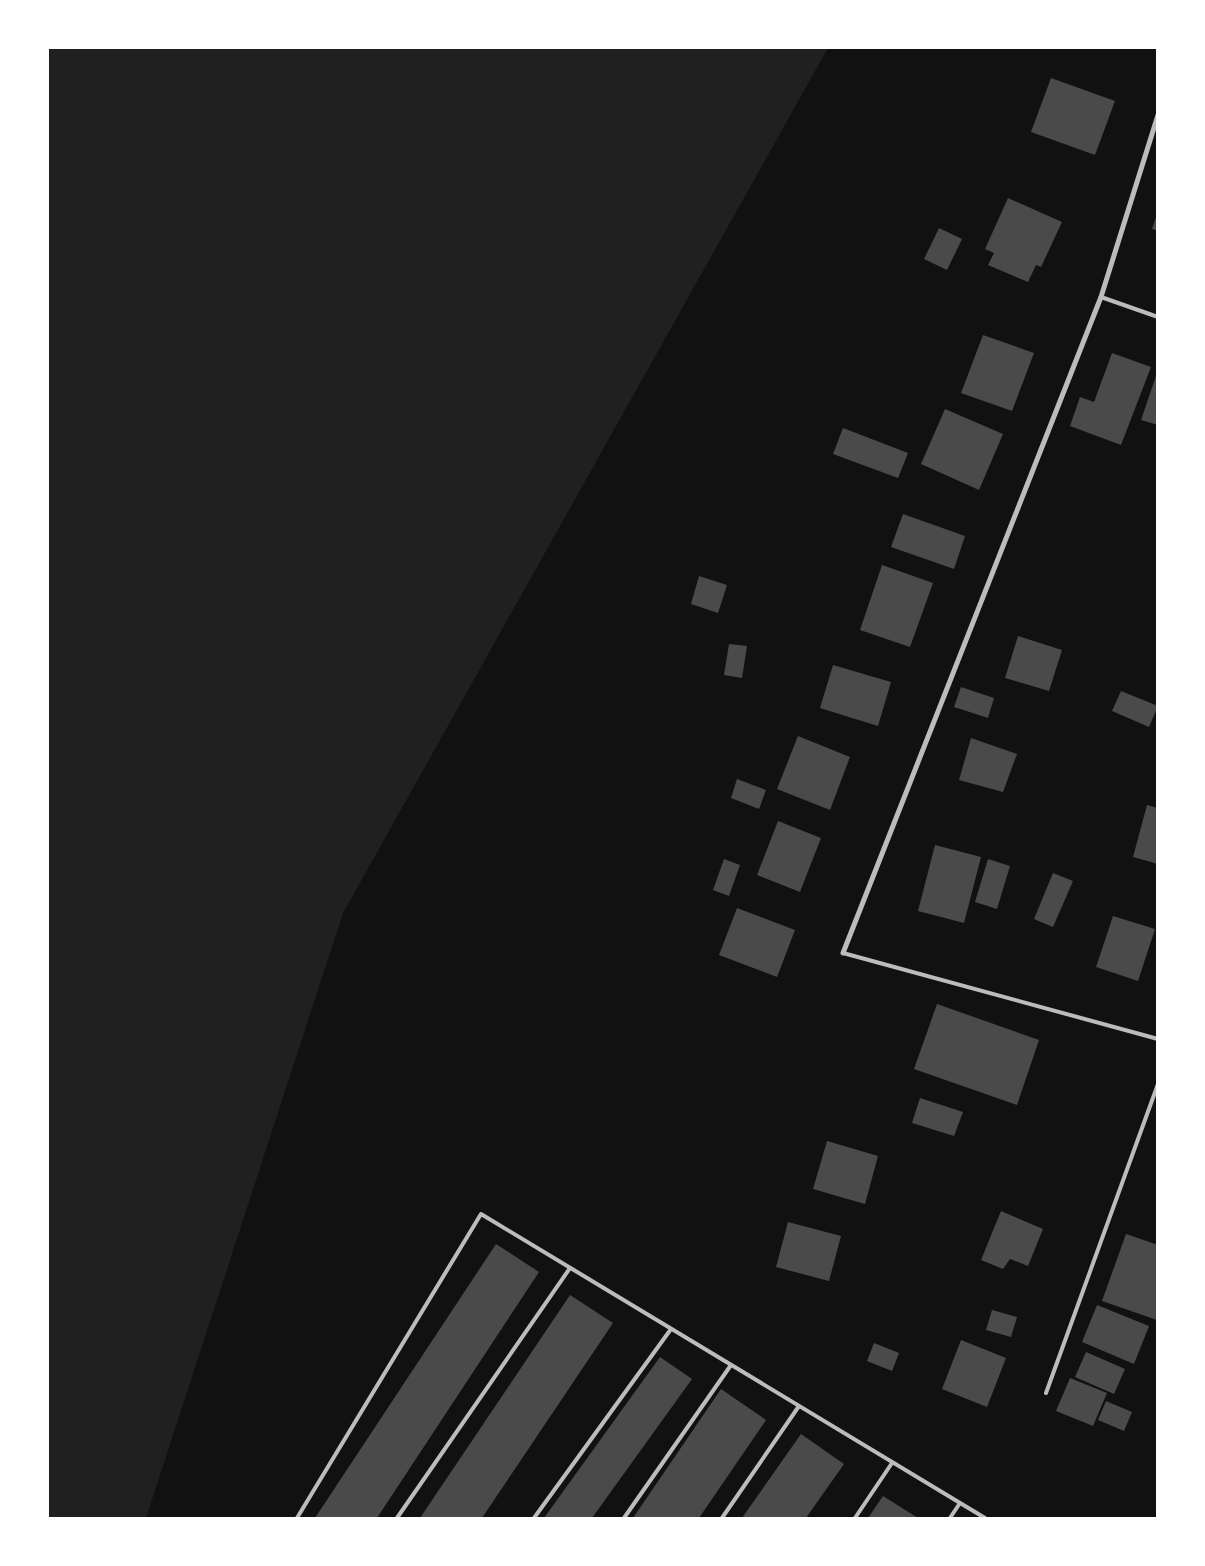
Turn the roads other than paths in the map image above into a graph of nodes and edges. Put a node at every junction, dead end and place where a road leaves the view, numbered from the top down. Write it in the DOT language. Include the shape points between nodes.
graph roads {
  1 [pos="1158,115"];
  2 [pos="1100,297"];
  3 [pos="1158,317"];
  4 [pos="843,953"];
  5 [pos="1158,1039"];
  6 [pos="1158,1084"];
  7 [pos="570,1268"];
  8 [pos="671,1329"];
  9 [pos="730,1365"];
  10 [pos="1046,1394"];
  11 [pos="799,1406"];
  12 [pos="892,1463"];
  13 [pos="960,1503"];
  14 [pos="296,1518"];
  15 [pos="396,1518"];
  16 [pos="534,1518"];
  17 [pos="624,1518"];
  18 [pos="722,1518"];
  19 [pos="855,1518"];
  20 [pos="950,1518"];
  21 [pos="985,1518"];
  1 -- 2 [label="street"];
  2 -- 3 [label="lane"];
  2 -- 4 [label="street"];
  4 -- 5 [label="lane"];
  6 -- 10 [label="lane"];
  7 -- 8 [label="lane"];
  7 -- 14 [label="lane" via="481,1214"];
  7 -- 15 [label="lane"];
  8 -- 9 [label="lane"];
  8 -- 16 [label="lane"];
  9 -- 11 [label="lane"];
  9 -- 17 [label="lane"];
  11 -- 12 [label="lane"];
  11 -- 18 [label="lane"];
  12 -- 13 [label="lane"];
  12 -- 19 [label="lane"];
  13 -- 20 [label="lane"];
  13 -- 21 [label="lane"];
}
